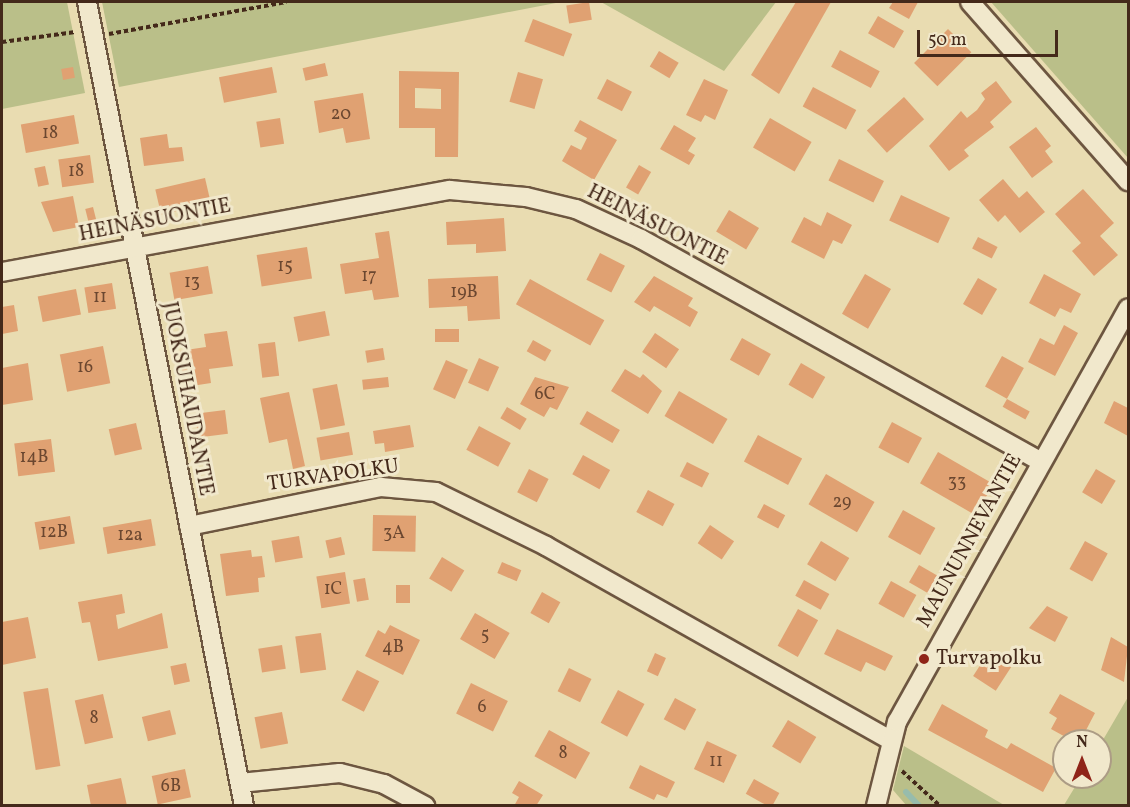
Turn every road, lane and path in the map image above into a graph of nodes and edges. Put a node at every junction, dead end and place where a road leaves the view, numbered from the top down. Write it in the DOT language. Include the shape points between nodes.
graph roads {
  1 [pos="87,2"];
  2 [pos="286,2"];
  3 [pos="970,2"];
  4 [pos="93,34"];
  5 [pos="2,42"];
  6 [pos="1128,181"];
  7 [pos="135,247"];
  8 [pos="2,272"];
  9 [pos="1128,308"];
  10 [pos="1040,461"];
  11 [pos="189,526"];
  12 [pos="888,739"];
  13 [pos="884,759"];
  14 [pos="240,783"];
  15 [pos="244,806"];
  16 [pos="425,806"];
  17 [pos="876,806"];
  18 [pos="940,806"];
  1 -- 4 [label="street, JUOKSUHAUDANTIE"];
  2 -- 4 [label="path"];
  3 -- 6 [label="street"];
  4 -- 5 [label="path" via="41,34"];
  4 -- 7 [label="street, JUOKSUHAUDANTIE"];
  7 -- 8 [label="street, HEINÄSUONTIE"];
  7 -- 10 [label="street, HEINÄSUONTIE" via="450,190 542,200 641,239"];
  7 -- 11 [label="street, JUOKSUHAUDANTIE"];
  9 -- 10 [label="street, MAUNUNNEVANTIE"];
  10 -- 12 [label="street, MAUNUNNEVANTIE"];
  11 -- 12 [label="street, TURVAPOLKU" via="381,487 436,492 537,542"];
  11 -- 14 [label="street, JUOKSUHAUDANTIE"];
  12 -- 13 [label="street, MAUNUNNEVANTIE"];
  13 -- 17 [label="street, MAUNUNNEVANTIE"];
  13 -- 18 [label="path"];
  14 -- 15 [label="street, JUOKSUHAUDANTIE"];
  14 -- 16 [label="street" via="340,773 384,784"];
}
